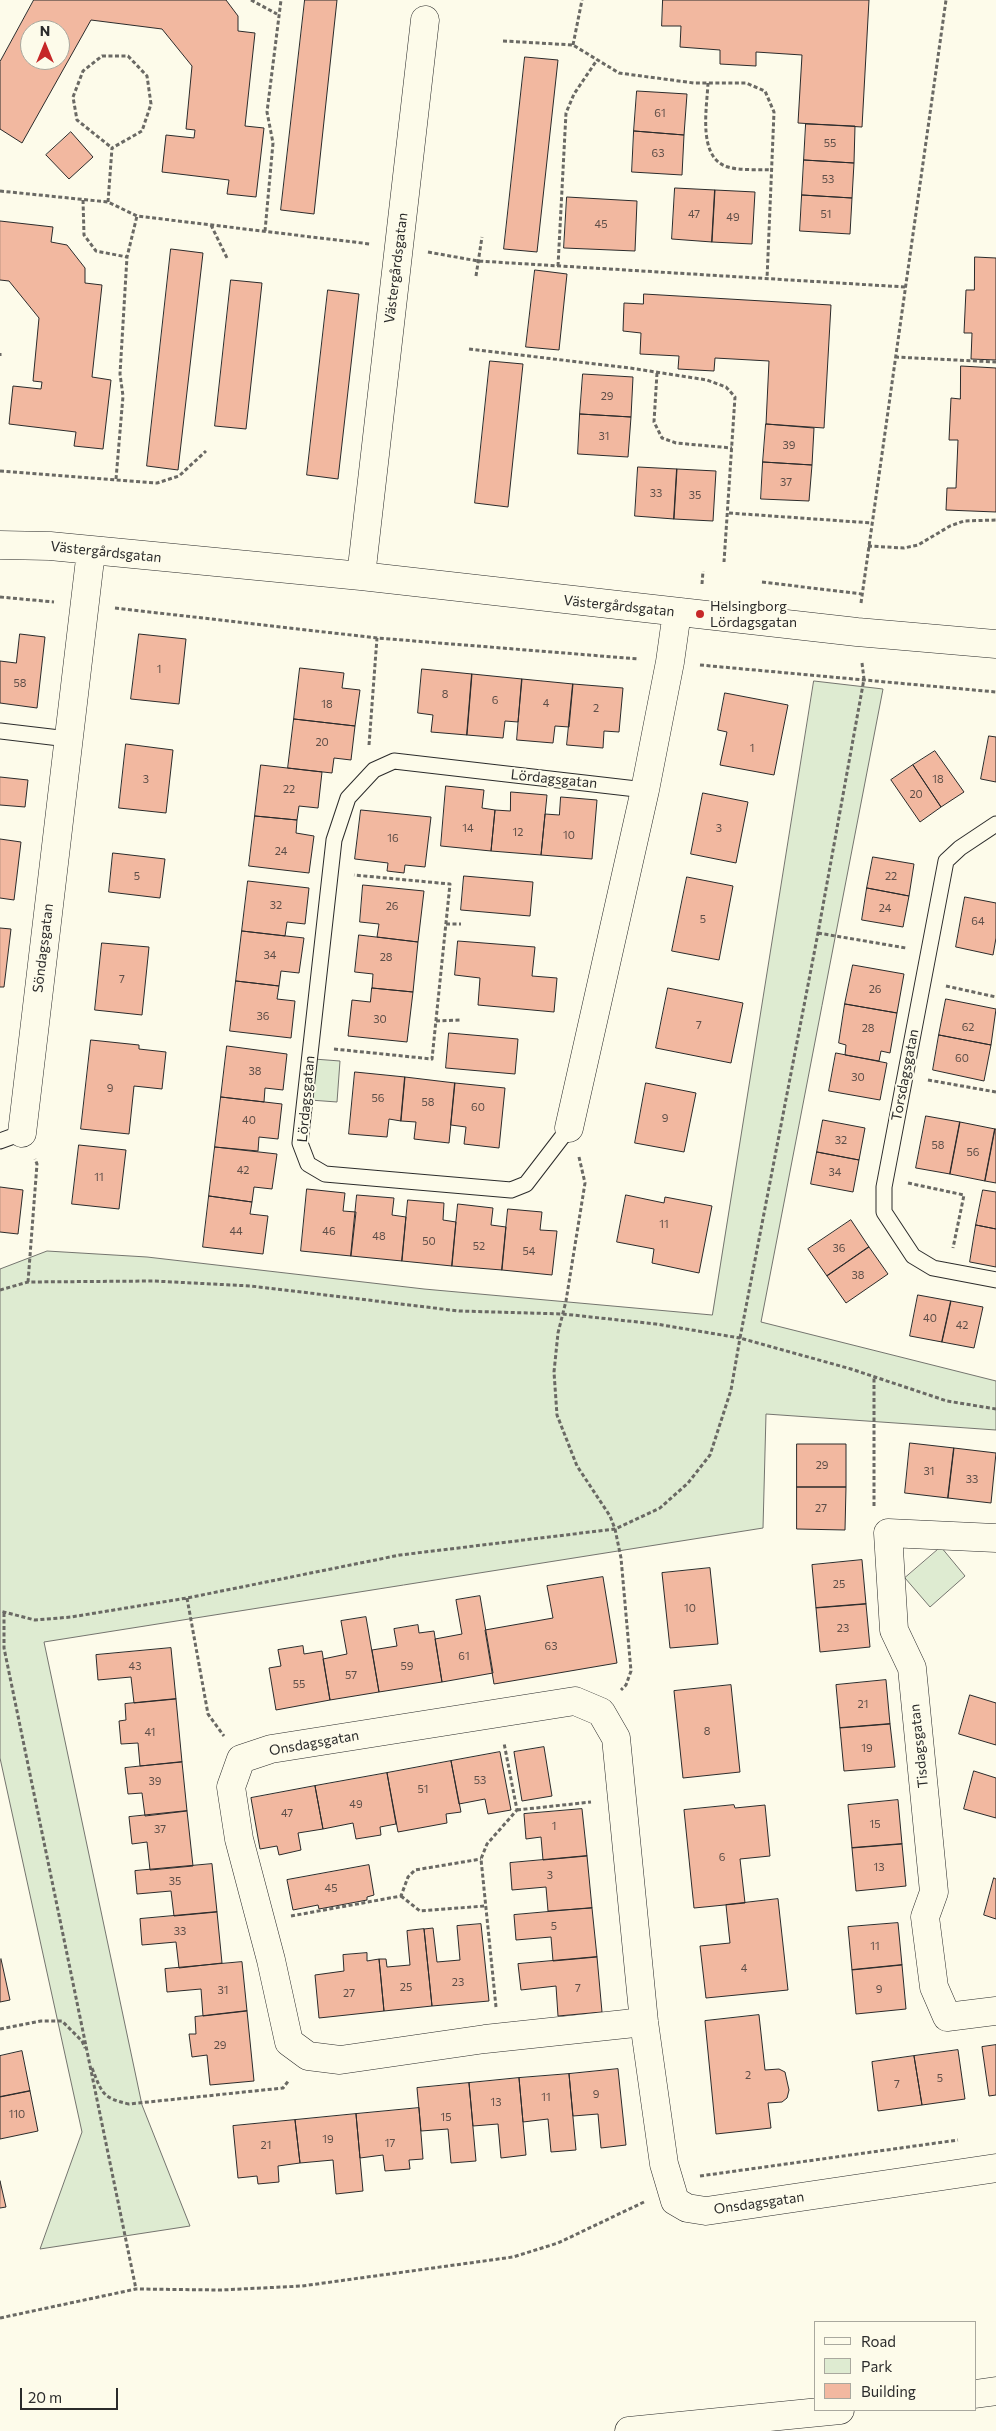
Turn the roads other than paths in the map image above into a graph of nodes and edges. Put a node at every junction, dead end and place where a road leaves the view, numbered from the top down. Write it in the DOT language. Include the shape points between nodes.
graph roads {
  1 [pos="425,20"];
  2 [pos="0,545"];
  3 [pos="91,551"];
  4 [pos="361,576"];
  5 [pos="677,612"];
  6 [pos="996,644"];
  7 [pos="0,732"];
  8 [pos="68,739"];
  9 [pos="645,790"];
  10 [pos="996,824"];
  11 [pos="569,1128"];
  12 [pos="11,1137"];
  13 [pos="996,1280"];
  14 [pos="996,1538"];
  15 [pos="996,2011"];
  16 [pos="644,2022"];
  17 [pos="996,2168"];
  18 [pos="996,2391"];
  19 [pos="976,2396"];
  20 [pos="976,2396"];
  21 [pos="996,2397"];
  22 [pos="830,2411"];
  23 [pos="629,2431"];
  1 -- 4 [label="street, Västergårdsgatan"];
  2 -- 3 [label="street, Västergårdsgatan"];
  3 -- 4 [label="street, Västergårdsgatan"];
  3 -- 8 [label="street, Söndagsgatan"];
  4 -- 5 [label="street, Västergårdsgatan"];
  5 -- 6 [label="street, Västergårdsgatan"];
  5 -- 9 [label="street, Lördagsgatan"];
  7 -- 8 [label="lane"];
  8 -- 12 [label="street, Söndagsgatan"];
  9 -- 11 [label="street, Lördagsgatan"];
  9 -- 11 [label="lane, Lördagsgatan" via="394,761 374,770 348,798 334,840 300,1143 308,1164 325,1174 511,1190 526,1184"];
  10 -- 13 [label="lane, Torsdagsgatan" via="946,861 885,1178 884,1212 913,1256 933,1268"];
  14 -- 15 [label="street, Tisdagsgatan" via="888,1533 894,1630 912,1668 934,1892 925,1917 934,1987 948,2017"];
  16 -- 16 [label="street, Onsdagsgatan" via="340,2060 308,2056 289,2042 239,1839 231,1787 241,1759 271,1748 575,1702 600,1712 616,1738"];
  16 -- 17 [label="street, Onsdagsgatan" via="670,2189 675,2201 687,2208 706,2211"];
  18 -- 19 [label="street"];
  20 -- 21 [label="street"];
  22 -- 23 [label="street"];
}
